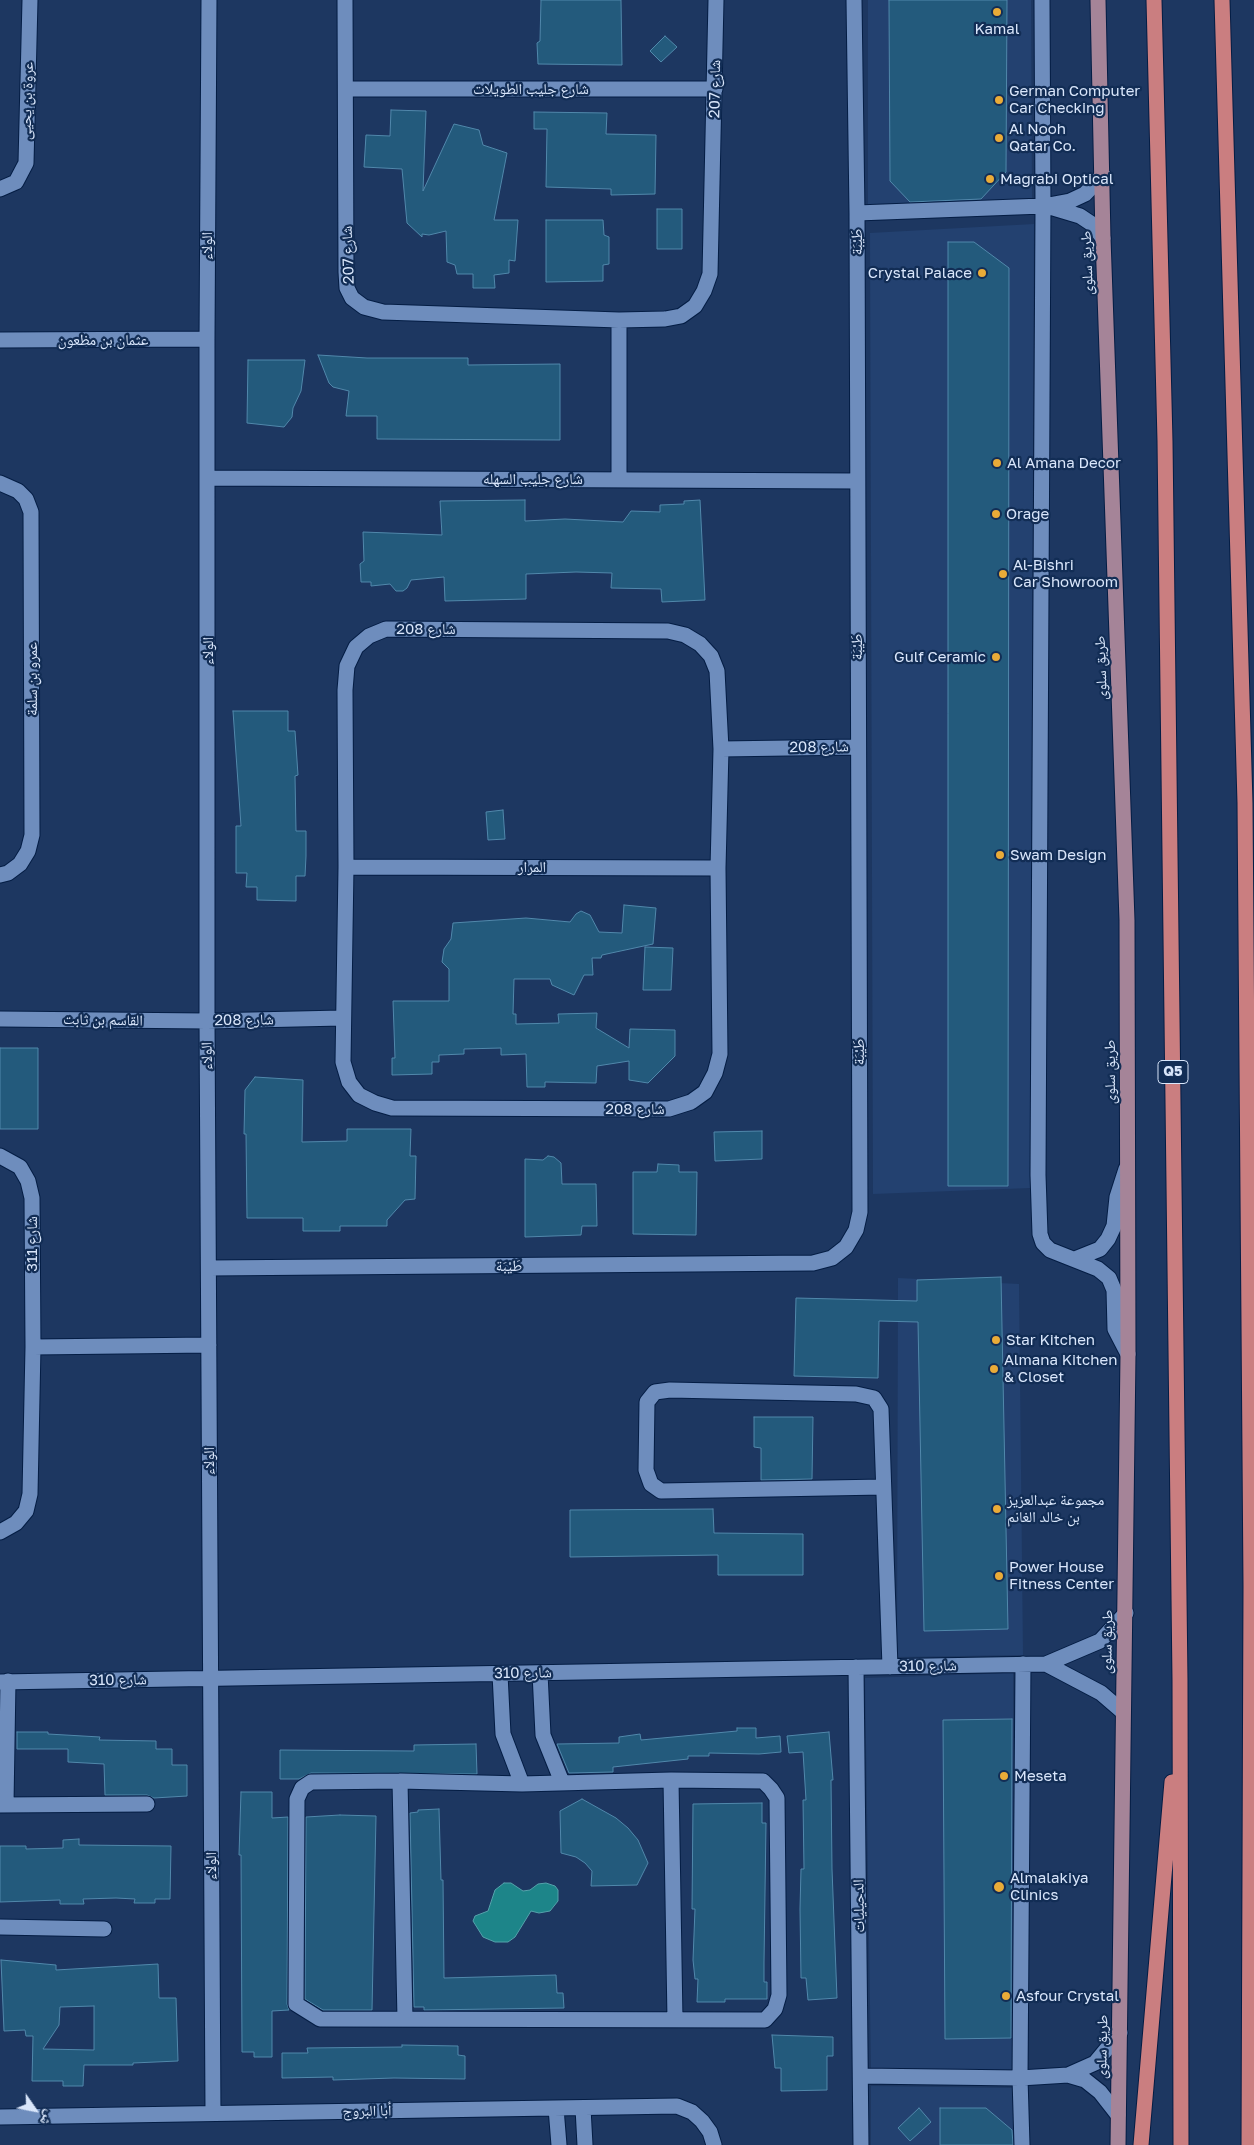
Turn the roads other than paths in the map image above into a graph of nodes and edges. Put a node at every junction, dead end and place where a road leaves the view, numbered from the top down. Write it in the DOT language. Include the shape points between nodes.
graph roads {
  1 [pos="30,0"];
  2 [pos="209,0"];
  3 [pos="346,0"];
  4 [pos="716,0"];
  5 [pos="854,0"];
  6 [pos="1042,0"];
  7 [pos="1098,0"];
  8 [pos="1154,0"];
  9 [pos="1222,0"];
  10 [pos="346,89"];
  11 [pos="715,89"];
  12 [pos="1103,175"];
  13 [pos="0,189"];
  14 [pos="1043,206"];
  15 [pos="856,213"];
  16 [pos="1103,238"];
  17 [pos="619,320"];
  18 [pos="0,340"];
  19 [pos="207,340"];
  20 [pos="208,478"];
  21 [pos="620,480"];
  22 [pos="857,481"];
  23 [pos="0,483"];
  24 [pos="857,747"];
  25 [pos="721,749"];
  26 [pos="346,867"];
  27 [pos="718,868"];
  28 [pos="0,875"];
  29 [pos="342,1018"];
  30 [pos="0,1019"];
  31 [pos="206,1021"];
  32 [pos="0,1156"];
  33 [pos="1128,1162"];
  34 [pos="1075,1260"];
  35 [pos="209,1268"];
  36 [pos="208,1345"];
  37 [pos="33,1346"];
  38 [pos="1128,1354"];
  39 [pos="882,1488"];
  40 [pos="0,1532"];
  41 [pos="1251,1586"];
  42 [pos="1126,1613"];
  43 [pos="1254,1619"];
  44 [pos="1023,1664"];
  45 [pos="1046,1664"];
  46 [pos="856,1667"];
  47 [pos="890,1667"];
  48 [pos="540,1673"];
  49 [pos="500,1674"];
  50 [pos="210,1679"];
  51 [pos="1180,1680"];
  52 [pos="4,1682"];
  53 [pos="1123,1712"];
  54 [pos="671,1780"];
  55 [pos="400,1781"];
  56 [pos="562,1782"];
  57 [pos="522,1784"];
  58 [pos="147,1804"];
  59 [pos="3,1805"];
  60 [pos="0,1927"];
  61 [pos="104,1929"];
  62 [pos="405,2019"];
  63 [pos="675,2020"];
  64 [pos="1120,2033"];
  65 [pos="1068,2075"];
  66 [pos="861,2076"];
  67 [pos="1020,2078"];
  68 [pos="556,2108"];
  69 [pos="583,2108"];
  70 [pos="214,2113"];
  71 [pos="1118,2115"];
  72 [pos="0,2117"];
  73 [pos="559,2145"];
  74 [pos="585,2145"];
  75 [pos="714,2145"];
  76 [pos="861,2145"];
  77 [pos="1022,2145"];
  78 [pos="1118,2145"];
  79 [pos="1141,2145"];
  80 [pos="1181,2145"];
  81 [pos="1248,2145"];
  1 -- 13 [label="street, عروة بن يحيى" via="26,163 16,182"];
  2 -- 19 [label="street, الولاء"];
  3 -- 10 [label="street, شارع 207"];
  4 -- 11 [label="street, شارع 207"];
  5 -- 15 [label="street, طَيْبَة"];
  6 -- 14 [label="street"];
  7 -- 12 [label="main road, طريق سلوى"];
  8 -- 51 [label="highway, Q5" via="1165,441"];
  9 -- 41 [label="highway" via="1245,803"];
  10 -- 11 [label="street, شارع جليب الطويلات"];
  10 -- 17 [label="street, شارع 207" via="346,272 347,288 352,298 364,307 383,312"];
  11 -- 17 [label="street, شارع 207" via="710,274 704,291 695,306 681,316 665,320"];
  12 -- 14 [label="street, طَيْبَة" via="1085,194 1070,201"];
  12 -- 16 [label="main road, طريق سلوى"];
  14 -- 15 [label="street, طَيْبَة"];
  14 -- 16 [label="street, طَيْبَة" via="1080,216 1092,224"];
  14 -- 34 [label="street" via="1038,1175 1043,1244 1060,1256"];
  15 -- 22 [label="street, طَيْبَة"];
  16 -- 33 [label="main road, طريق سلوى" via="1126,910"];
  17 -- 21 [label="street"];
  18 -- 19 [label="street, عثمان بن مظعون"];
  19 -- 20 [label="street, الولاء"];
  20 -- 21 [label="street, شارع جليب السهله"];
  20 -- 31 [label="street, الولاء"];
  21 -- 22 [label="street, شارع جليب السهله"];
  22 -- 24 [label="street, طَيْبَة"];
  23 -- 28 [label="street, عمرو بن سلمة" via="18,491 26,499 31,512 32,835 20,864"];
  24 -- 25 [label="street, شارع 208"];
  24 -- 35 [label="street, طَيْبَة" via="860,1212 856,1230 839,1253 813,1263"];
  25 -- 26 [label="street, شارع 208" via="717,671 711,656 685,635 668,631 386,629 368,636 356,647 347,666 344,690"];
  25 -- 27 [label="street, شارع 208"];
  26 -- 27 [label="street, المرار"];
  26 -- 29 [label="street, شارع 208"];
  27 -- 29 [label="street, شارع 208" via="720,1054 705,1092 691,1102 669,1110 392,1108 359,1096 349,1082 343,1062"];
  29 -- 31 [label="street, شارع 208"];
  30 -- 31 [label="street, القاسم بن ثابت"];
  31 -- 35 [label="street, الولاء"];
  32 -- 37 [label="street, شارع 311" via="20,1167 32,1198"];
  33 -- 34 [label="street" via="1117,1197 1114,1226 1108,1239 1100,1249"];
  33 -- 38 [label="main road, طريق سلوى"];
  34 -- 38 [label="street" via="1098,1269 1109,1278 1114,1290 1115,1329"];
  35 -- 36 [label="street, الولاء"];
  36 -- 37 [label="street"];
  36 -- 50 [label="street, الولاء"];
  37 -- 40 [label="street, شارع 311" via="30,1494 26,1511 16,1523"];
  38 -- 42 [label="main road, طريق سلوى"];
  39 -- 39 [label="street" via="881,1409 874,1398 856,1394 670,1390 654,1392 647,1402 646,1470 651,1484 661,1491"];
  39 -- 47 [label="street"];
  41 -- 43 [label="highway"];
  41 -- 81 [label="highway"];
  42 -- 45 [label="street, شارع 310" via="1100,1641"];
  42 -- 53 [label="main road, طريق سلوى"];
  44 -- 45 [label="street, شارع 310"];
  44 -- 47 [label="street, شارع 310"];
  44 -- 67 [label="street"];
  45 -- 53 [label="street, شارع 310" via="1101,1693"];
  46 -- 47 [label="street, شارع 310"];
  46 -- 48 [label="street, شارع 310"];
  46 -- 66 [label="street, الدحيليات"];
  48 -- 49 [label="street, شارع 310"];
  48 -- 56 [label="street" via="542,1735"];
  49 -- 50 [label="street, شارع 310"];
  49 -- 57 [label="street" via="503,1734"];
  50 -- 52 [label="street, شارع 310"];
  50 -- 70 [label="street, الولاء"];
  51 -- 79 [label="highway"];
  51 -- 80 [label="highway, Q5"];
  52 -- 59 [label="street"];
  53 -- 64 [label="main road, طريق سلوى"];
  54 -- 56 [label="street"];
  54 -- 63 [label="street"];
  54 -- 63 [label="street" via="763,1781 777,1798 779,1995 775,2009 765,2020"];
  55 -- 57 [label="street"];
  55 -- 62 [label="street"];
  55 -- 62 [label="street" via="311,1782 302,1788 297,1799 296,2004 320,2019"];
  56 -- 57 [label="street"];
  58 -- 59 [label="street"];
  60 -- 61 [label="street"];
  62 -- 63 [label="street"];
  64 -- 65 [label="street" via="1095,2063"];
  64 -- 71 [label="main road, طريق سلوى"];
  65 -- 67 [label="street"];
  65 -- 71 [label="street" via="1085,2080 1100,2092"];
  66 -- 67 [label="street"];
  66 -- 76 [label="street, الدحيليات"];
  67 -- 77 [label="street"];
  68 -- 69 [label="street, أبا البروج"];
  68 -- 70 [label="street, أبا البروج"];
  68 -- 73 [label="street"];
  69 -- 74 [label="street"];
  69 -- 75 [label="street, أبا البروج" via="677,2106 692,2112 702,2121"];
  70 -- 72 [label="street, أبا البروج"];
  71 -- 78 [label="main road, طريق سلوى"];
}
